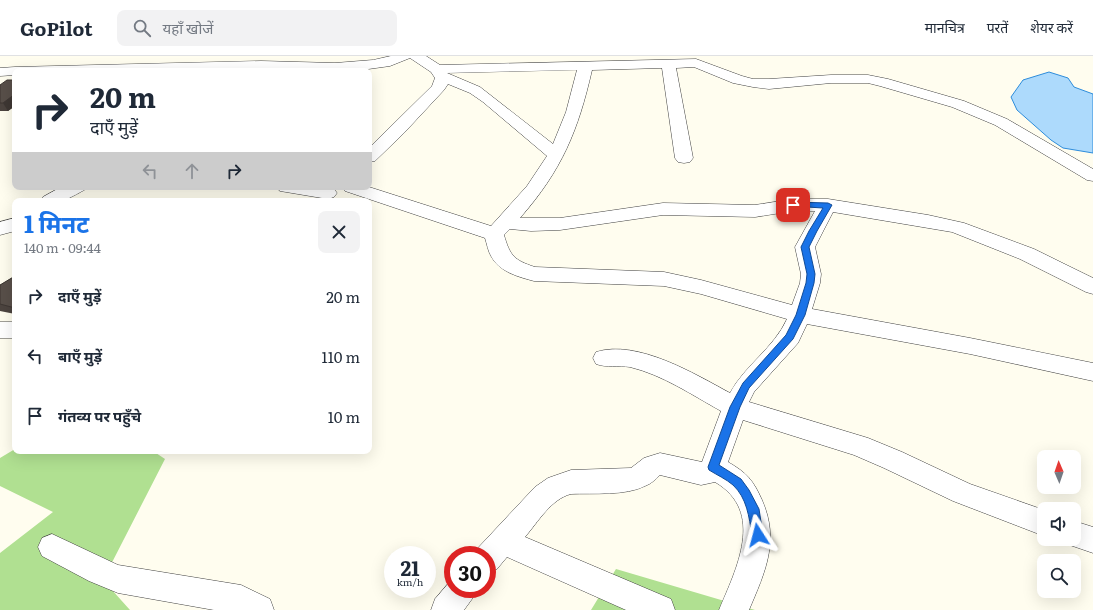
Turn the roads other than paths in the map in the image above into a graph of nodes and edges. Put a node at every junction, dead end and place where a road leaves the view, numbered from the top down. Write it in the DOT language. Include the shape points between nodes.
graph roads {
  1 [pos="405,56"];
  2 [pos="416,56"];
  3 [pos="668,63"];
  4 [pos="586,65"];
  5 [pos="142,68"];
  6 [pos="12,71"];
  7 [pos="0,72"];
  8 [pos="439,73"];
  9 [pos="372,154"];
  10 [pos="556,155"];
  11 [pos="684,158"];
  12 [pos="1093,176"];
  13 [pos="68,190"];
  14 [pos="304,190"];
  15 [pos="362,190"];
  16 [pos="327,194"];
  17 [pos="54,198"];
  18 [pos="828,205"];
  19 [pos="12,225"];
  20 [pos="500,228"];
  21 [pos="0,230"];
  22 [pos="1093,287"];
  23 [pos="800,315"];
  24 [pos="0,330"];
  25 [pos="12,330"];
  26 [pos="604,358"];
  27 [pos="1093,372"];
  28 [pos="735,407"];
  29 [pos="713,467"];
  30 [pos="1037,520"];
  31 [pos="1081,536"];
  32 [pos="1093,540"];
  33 [pos="52,547"];
  34 [pos="496,549"];
  35 [pos="496,550"];
  36 [pos="455,598"];
  37 [pos="244,607"];
  38 [pos="446,610"];
  39 [pos="660,610"];
  40 [pos="734,610"];
  1 -- 5 [label="street" via="384,63 365,65"];
  2 -- 8 [label="street"];
  3 -- 4 [label="street"];
  3 -- 11 [label="street"];
  3 -- 12 [label="street" via="696,63 725,76 753,83 849,79 883,82 958,104 987,116"];
  4 -- 8 [label="street"];
  4 -- 10 [label="street" via="575,110"];
  6 -- 7 [label="street"];
  8 -- 9 [label="street" via="442,78 431,97"];
  8 -- 10 [label="street" via="488,99"];
  10 -- 20 [label="street" via="524,204"];
  13 -- 17 [label="street"];
  14 -- 16 [label="street"];
  15 -- 20 [label="street"];
  18 -- 20 [label="street" via="793,205 756,211 663,209 560,224"];
  18 -- 22 [label="street" via="928,220 957,227 1027,254"];
  18 -- 23 [label="street" via="805,247 810,265 810,279"];
  19 -- 21 [label="street"];
  20 -- 23 [label="street" via="500,254 514,268 534,274 664,279"];
  23 -- 27 [label="street" via="970,346"];
  23 -- 28 [label="street" via="790,337 746,386"];
  24 -- 25 [label="street"];
  26 -- 28 [label="street" via="629,358 671,372"];
  28 -- 29 [label="street"];
  28 -- 30 [label="street" via="859,446 962,493"];
  29 -- 34 [label="street" via="712,471 701,474 660,464 637,478 571,482 557,486 544,495"];
  29 -- 40 [label="street" via="738,482 746,494 754,509 758,535 754,562"];
  31 -- 32 [label="street"];
  33 -- 37 [label="street" via="118,579"];
  35 -- 39 [label="street"];
  36 -- 38 [label="street"];
}
